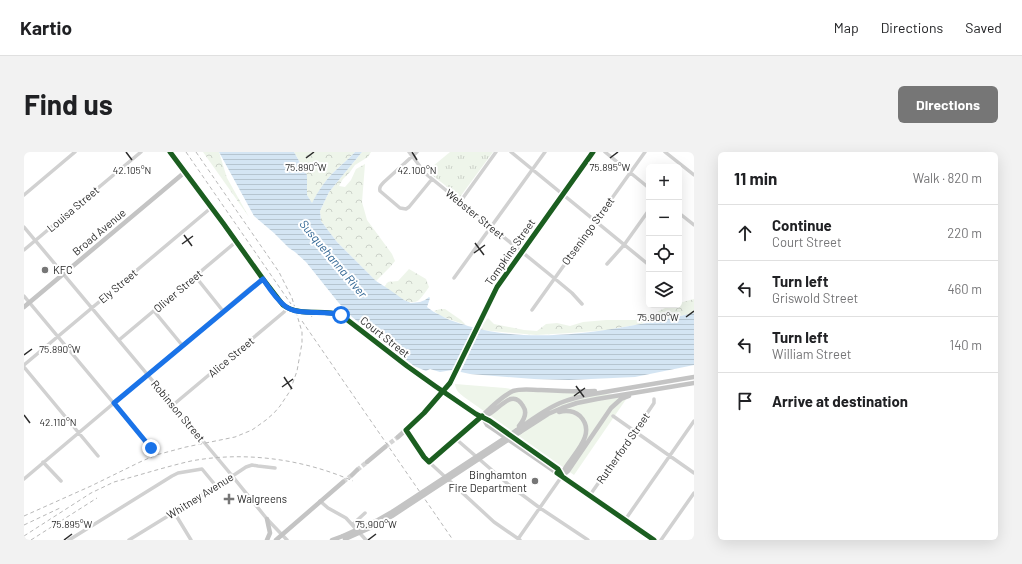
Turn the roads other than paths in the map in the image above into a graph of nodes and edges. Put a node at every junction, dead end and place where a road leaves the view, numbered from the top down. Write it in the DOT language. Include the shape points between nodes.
graph roads {
  1 [pos="141,152"];
  2 [pos="170,152"];
  3 [pos="409,152"];
  4 [pos="417,152"];
  5 [pos="496,152"];
  6 [pos="511,152"];
  7 [pos="545,152"];
  8 [pos="593,152"];
  9 [pos="605,152"];
  10 [pos="645,152"];
  11 [pos="665,152"];
  12 [pos="73,153"];
  13 [pos="412,156"];
  14 [pos="532,169"];
  15 [pos="185,172"];
  16 [pos="630,173"];
  17 [pos="694,175"];
  18 [pos="432,179"];
  19 [pos="646,186"];
  20 [pos="24,195"];
  21 [pos="563,195"];
  22 [pos="460,202"];
  23 [pos="212,207"];
  24 [pos="646,214"];
  25 [pos="682,215"];
  26 [pos="595,221"];
  27 [pos="694,225"];
  28 [pos="490,227"];
  29 [pos="24,228"];
  30 [pos="35,241"];
  31 [pos="237,241"];
  32 [pos="624,245"];
  33 [pos="24,250"];
  34 [pos="522,252"];
  35 [pos="646,263"];
  36 [pos="607,264"];
  37 [pos="63,274"];
  38 [pos="194,276"];
  39 [pos="454,278"];
  40 [pos="554,278"];
  41 [pos="263,279"];
  42 [pos="24,296"];
  43 [pos="29,302"];
  44 [pos="582,304"];
  45 [pos="24,307"];
  46 [pos="92,308"];
  47 [pos="287,308"];
  48 [pos="532,310"];
  49 [pos="154,311"];
  50 [pos="223,311"];
  51 [pos="58,336"];
  52 [pos="119,340"];
  53 [pos="182,345"];
  54 [pos="24,366"];
  55 [pos="148,375"];
  56 [pos="694,378"];
  57 [pos="694,384"];
  58 [pos="624,389"];
  59 [pos="650,390"];
  60 [pos="443,392"];
  61 [pos="654,400"];
  62 [pos="114,403"];
  63 [pos="173,405"];
  64 [pos="482,416"];
  65 [pos="613,416"];
  66 [pos="694,421"];
  67 [pos="535,422"];
  68 [pos="406,430"];
  69 [pos="518,431"];
  70 [pos="634,431"];
  71 [pos="79,432"];
  72 [pos="398,436"];
  73 [pos="456,439"];
  74 [pos="385,447"];
  75 [pos="151,448"];
  76 [pos="98,456"];
  77 [pos="670,456"];
  78 [pos="43,462"];
  79 [pos="367,462"];
  80 [pos="429,462"];
  81 [pos="275,468"];
  82 [pos="357,470"];
  83 [pos="694,473"];
  84 [pos="352,475"];
  85 [pos="232,476"];
  86 [pos="562,476"];
  87 [pos="24,479"];
  88 [pos="61,481"];
  89 [pos="343,482"];
  90 [pos="216,486"];
  91 [pos="694,493"];
  92 [pos="590,496"];
  93 [pos="320,501"];
  94 [pos="540,508"];
  95 [pos="174,512"];
  96 [pos="365,513"];
  97 [pos="267,519"];
  98 [pos="625,520"];
  99 [pos="353,524"];
  100 [pos="281,534"];
  101 [pos="344,538"];
  102 [pos="519,539"];
  103 [pos="69,540"];
  104 [pos="129,540"];
  105 [pos="191,540"];
  106 [pos="267,540"];
  107 [pos="272,540"];
  108 [pos="276,540"];
  109 [pos="287,540"];
  110 [pos="332,540"];
  111 [pos="366,540"];
  112 [pos="588,540"];
  113 [pos="654,540"];
  114 [pos="661,540"];
  1 -- 30 [label="street, Louisa Street"];
  2 -- 15 [label="main road"];
  3 -- 13 [label="street, Webster Street"];
  4 -- 13 [label="street"];
  5 -- 22 [label="street"];
  6 -- 14 [label="street"];
  7 -- 14 [label="street"];
  8 -- 21 [label="main road, Tompkins Street"];
  9 -- 16 [label="street"];
  10 -- 16 [label="street, Otseningo Street"];
  11 -- 17 [label="street"];
  12 -- 20 [label="street"];
  13 -- 18 [label="street, Webster Street"];
  13 -- 18 [label="street" via="380,185 380,191 400,208 406,209"];
  14 -- 21 [label="street"];
  14 -- 28 [label="street"];
  15 -- 23 [label="main road"];
  15 -- 37 [label="main road, Broad Avenue"];
  16 -- 19 [label="street"];
  16 -- 26 [label="street, Otseningo Street"];
  18 -- 22 [label="street, Webster Street"];
  21 -- 26 [label="street"];
  21 -- 34 [label="main road, Tompkins Street"];
  22 -- 28 [label="street, Webster Street"];
  23 -- 31 [label="main road"];
  23 -- 46 [label="street, Ely Street"];
  24 -- 32 [label="street"];
  25 -- 27 [label="street"];
  26 -- 32 [label="street"];
  26 -- 40 [label="street, Otseningo Street"];
  28 -- 34 [label="street, Webster Street"];
  28 -- 39 [label="street"];
  29 -- 30 [label="street, Robinson Street"];
  30 -- 33 [label="street, Louisa Street"];
  30 -- 37 [label="street, Robinson Street"];
  31 -- 38 [label="street, Oliver Street"];
  31 -- 41 [label="main road"];
  32 -- 35 [label="street"];
  32 -- 36 [label="street"];
  34 -- 40 [label="street, Webster Street"];
  34 -- 60 [label="main road, Tompkins Street" via="497,287 453,378"];
  37 -- 43 [label="main road, Broad Avenue"];
  37 -- 46 [label="street, Robinson Street"];
  38 -- 49 [label="street, Oliver Street"];
  38 -- 50 [label="street"];
  40 -- 44 [label="street, Webster Street"];
  40 -- 48 [label="street, Otseningo Street"];
  41 -- 47 [label="main road"];
  41 -- 50 [label="street"];
  42 -- 43 [label="street"];
  43 -- 45 [label="main road, Broad Avenue"];
  43 -- 51 [label="street"];
  46 -- 51 [label="street, Ely Street"];
  46 -- 52 [label="street, Robinson Street"];
  47 -- 60 [label="main road, Court Street" via="299,312 341,315"];
  47 -- 63 [label="street, Alice Street"];
  49 -- 52 [label="street, Oliver Street"];
  49 -- 53 [label="street"];
  50 -- 53 [label="street"];
  51 -- 54 [label="street, Ely Street"];
  51 -- 62 [label="street"];
  52 -- 55 [label="street, Robinson Street"];
  53 -- 55 [label="street"];
  54 -- 71 [label="street"];
  55 -- 62 [label="street"];
  55 -- 63 [label="street, Robinson Street"];
  56 -- 58 [label="main road"];
  57 -- 59 [label="main road"];
  58 -- 64 [label="main road" via="581,392 514,390"];
  58 -- 69 [label="main road" via="585,395 563,402 545,411"];
  59 -- 67 [label="main road" via="577,403"];
  59 -- 86 [label="main road" via="626,397 615,404"];
  60 -- 64 [label="main road, Court Street"];
  60 -- 68 [label="main road, Tompkins Street"];
  61 -- 70 [label="street, Rutherford Street"];
  62 -- 71 [label="street"];
  62 -- 75 [label="street"];
  63 -- 85 [label="street, Robinson Street"];
  64 -- 69 [label="main road" via="506,400 516,400 522,404 525,411"];
  64 -- 73 [label="street"];
  64 -- 86 [label="main road, Court Street" via="558,469"];
  65 -- 70 [label="street"];
  66 -- 77 [label="street"];
  67 -- 69 [label="main road"];
  67 -- 86 [label="main road" via="565,411 576,413 584,422 584,438"];
  68 -- 72 [label="main road, Tompkins Street"];
  68 -- 80 [label="street"];
  69 -- 101 [label="main road, bridge" via="392,516"];
  70 -- 77 [label="street"];
  70 -- 92 [label="street, Rutherford Street"];
  71 -- 76 [label="street"];
  71 -- 78 [label="street"];
  73 -- 80 [label="street"];
  73 -- 94 [label="street"];
  74 -- 79 [label="main road"];
  77 -- 83 [label="street"];
  77 -- 98 [label="street"];
  78 -- 87 [label="street"];
  78 -- 88 [label="street"];
  80 -- 102 [label="street" via="494,522"];
  81 -- 85 [label="street, Whitney Avenue" via="248,466"];
  82 -- 84 [label="main road"];
  85 -- 90 [label="street, Whitney Avenue"];
  85 -- 97 [label="street, Robinson Street"];
  86 -- 92 [label="main road, Court Street"];
  86 -- 94 [label="street"];
  89 -- 93 [label="main road"];
  90 -- 95 [label="street, Whitney Avenue"];
  90 -- 103 [label="street" via="202,469 178,473"];
  91 -- 114 [label="street"];
  92 -- 98 [label="main road, Court Street"];
  93 -- 99 [label="street"];
  93 -- 100 [label="main road"];
  94 -- 102 [label="street"];
  94 -- 112 [label="street"];
  95 -- 104 [label="street, Whitney Avenue"];
  95 -- 105 [label="street"];
  96 -- 99 [label="street"];
  97 -- 100 [label="street, Robinson Street"];
  97 -- 106 [label="main road" via="270,533"];
  98 -- 113 [label="main road, Court Street"];
  99 -- 111 [label="street"];
  100 -- 107 [label="main road"];
  100 -- 108 [label="main road"];
  100 -- 109 [label="street, Robinson Street"];
  101 -- 110 [label="main road"];
}
